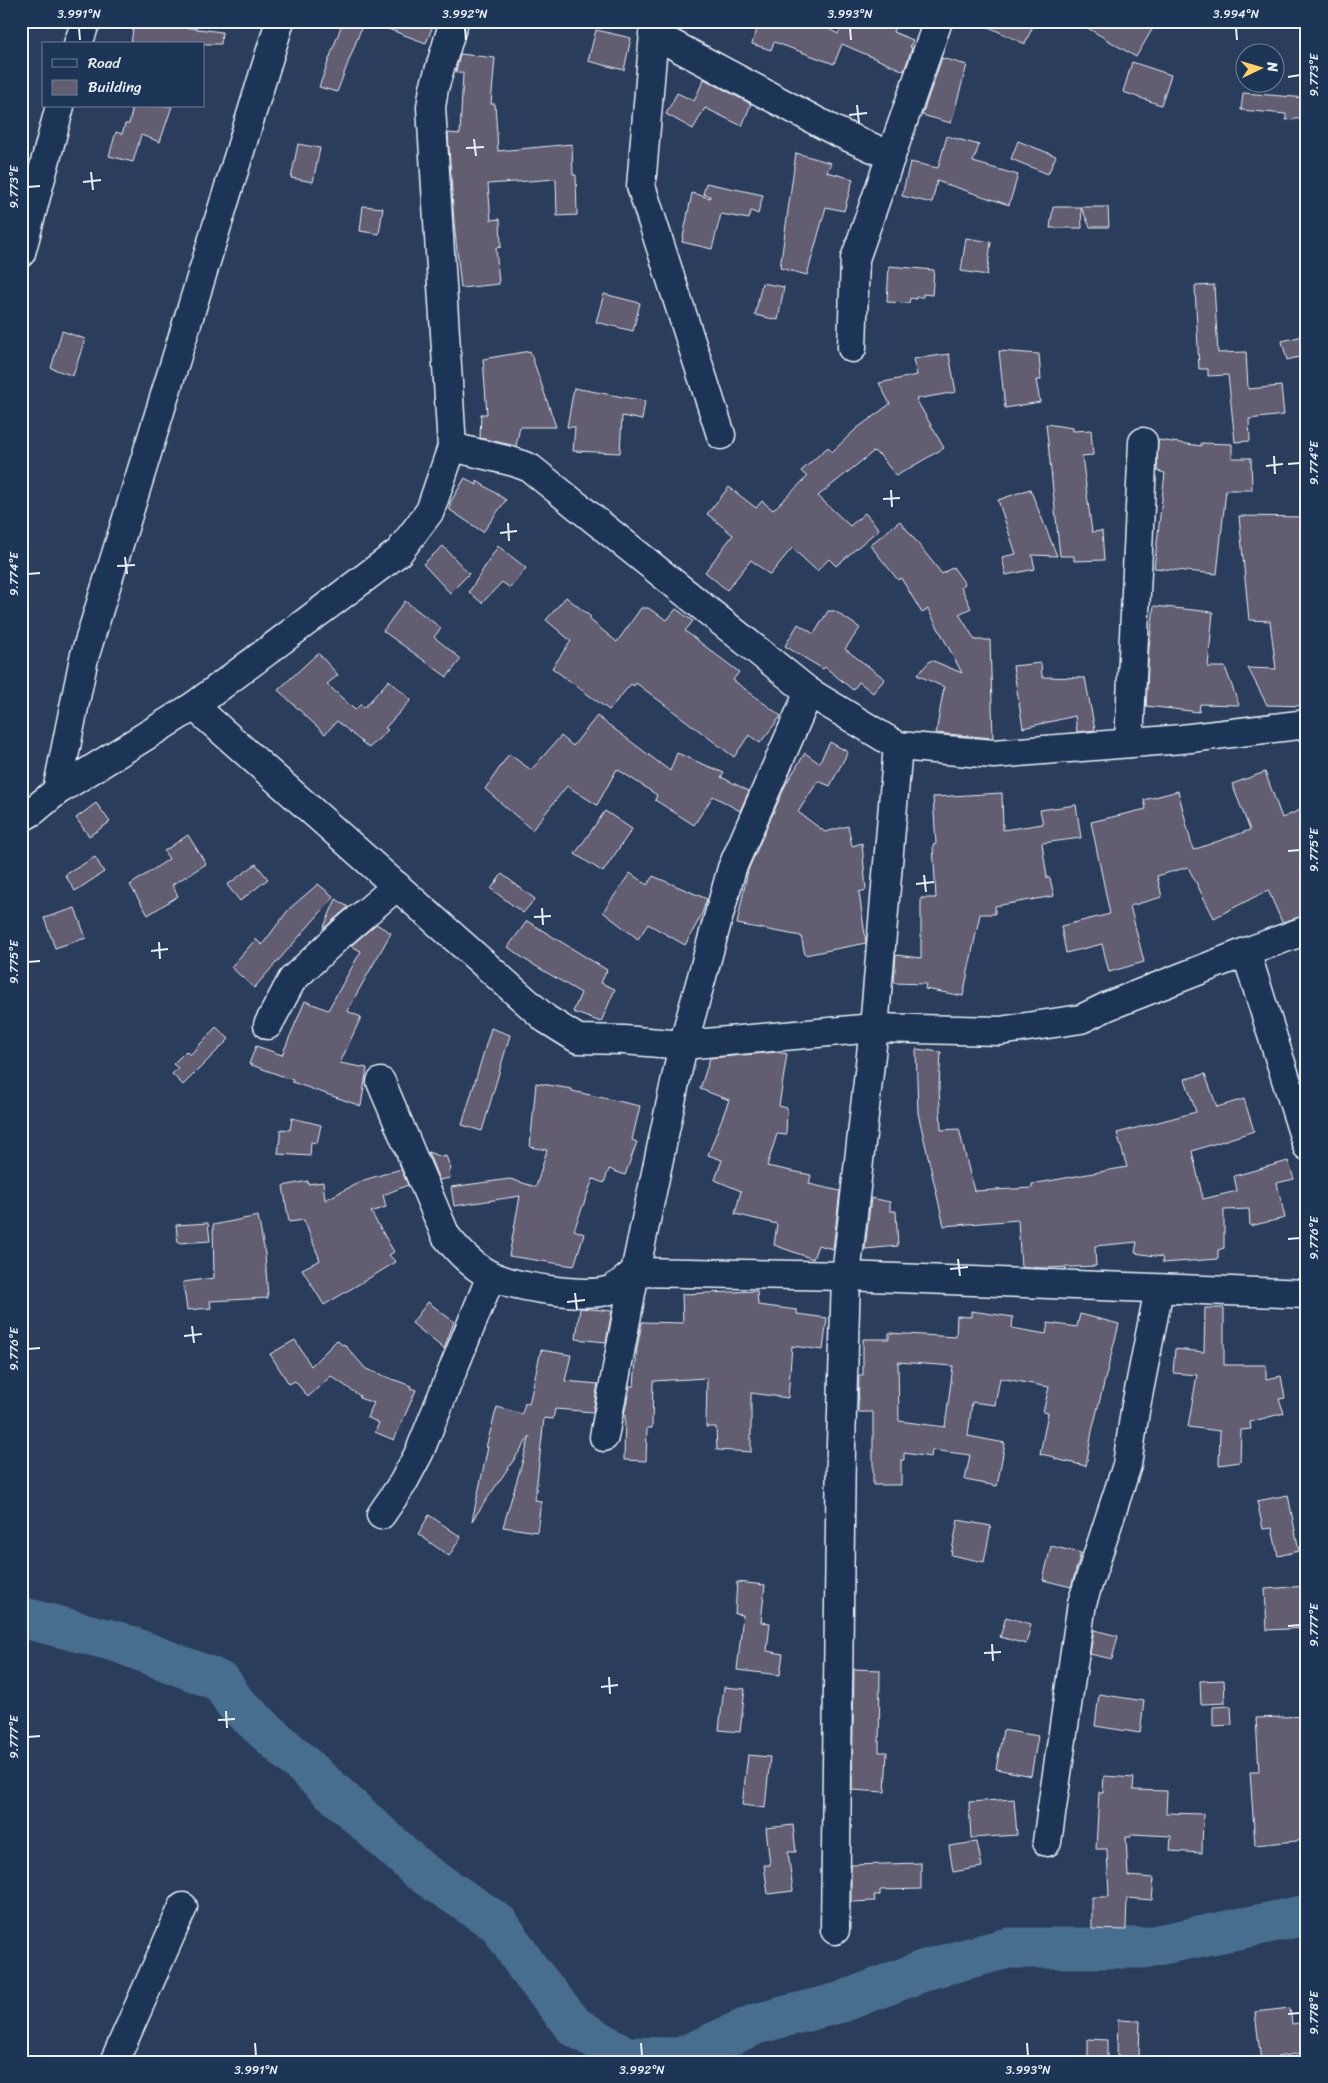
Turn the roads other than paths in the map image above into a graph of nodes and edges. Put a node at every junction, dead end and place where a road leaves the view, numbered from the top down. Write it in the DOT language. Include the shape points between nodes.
graph roads {
  1 [pos="86,21"];
  2 [pos="280,21"];
  3 [pos="454,21"];
  4 [pos="938,21"];
  5 [pos="654,28"];
  6 [pos="79,42"];
  7 [pos="59,108"];
  8 [pos="890,156"];
  9 [pos="21,253"];
  10 [pos="852,348"];
  11 [pos="720,435"];
  12 [pos="1143,442"];
  13 [pos="452,447"];
  14 [pos="809,692"];
  15 [pos="194,706"];
  16 [pos="1307,724"];
  17 [pos="1129,743"];
  18 [pos="898,746"];
  19 [pos="57,791"];
  20 [pos="21,818"];
  21 [pos="396,886"];
  22 [pos="1307,930"];
  23 [pos="1246,952"];
  24 [pos="268,1025"];
  25 [pos="874,1028"];
  26 [pos="683,1045"];
  27 [pos="381,1082"];
  28 [pos="1307,1146"];
  29 [pos="635,1272"];
  30 [pos="491,1276"];
  31 [pos="846,1276"];
  32 [pos="1159,1289"];
  33 [pos="1307,1294"];
  34 [pos="604,1438"];
  35 [pos="381,1515"];
  36 [pos="1047,1842"];
  37 [pos="183,1907"];
  38 [pos="835,1930"];
  39 [pos="114,2062"];
  1 -- 6 [label="street"];
  2 -- 19 [label="street" via="84,658"];
  3 -- 13 [label="street" via="431,107"];
  4 -- 8 [label="street"];
  5 -- 8 [label="street" via="836,131"];
  5 -- 11 [label="street" via="641,186"];
  7 -- 9 [label="street"];
  8 -- 10 [label="street" via="855,259"];
  12 -- 17 [label="street"];
  13 -- 14 [label="street" via="530,468"];
  13 -- 15 [label="street" via="430,511 399,552"];
  14 -- 18 [label="street"];
  14 -- 26 [label="street" via="737,854"];
  15 -- 19 [label="street"];
  15 -- 21 [label="street"];
  16 -- 17 [label="street"];
  17 -- 18 [label="street" via="994,754"];
  18 -- 25 [label="street"];
  19 -- 20 [label="street"];
  21 -- 24 [label="street" via="292,980"];
  21 -- 26 [label="street" via="546,1019 578,1039"];
  22 -- 23 [label="street"];
  23 -- 25 [label="street" via="1081,1019 1000,1031"];
  23 -- 28 [label="street"];
  25 -- 26 [label="street"];
  25 -- 31 [label="street"];
  26 -- 29 [label="street"];
  27 -- 30 [label="street" via="446,1236 459,1253"];
  29 -- 30 [label="street" via="610,1290 581,1293 522,1286"];
  29 -- 31 [label="street"];
  29 -- 34 [label="street"];
  30 -- 35 [label="street" via="419,1453"];
  31 -- 32 [label="street"];
  31 -- 38 [label="street"];
  32 -- 33 [label="street"];
  32 -- 36 [label="street" via="1127,1465 1082,1603"];
  37 -- 39 [label="street"];
}
